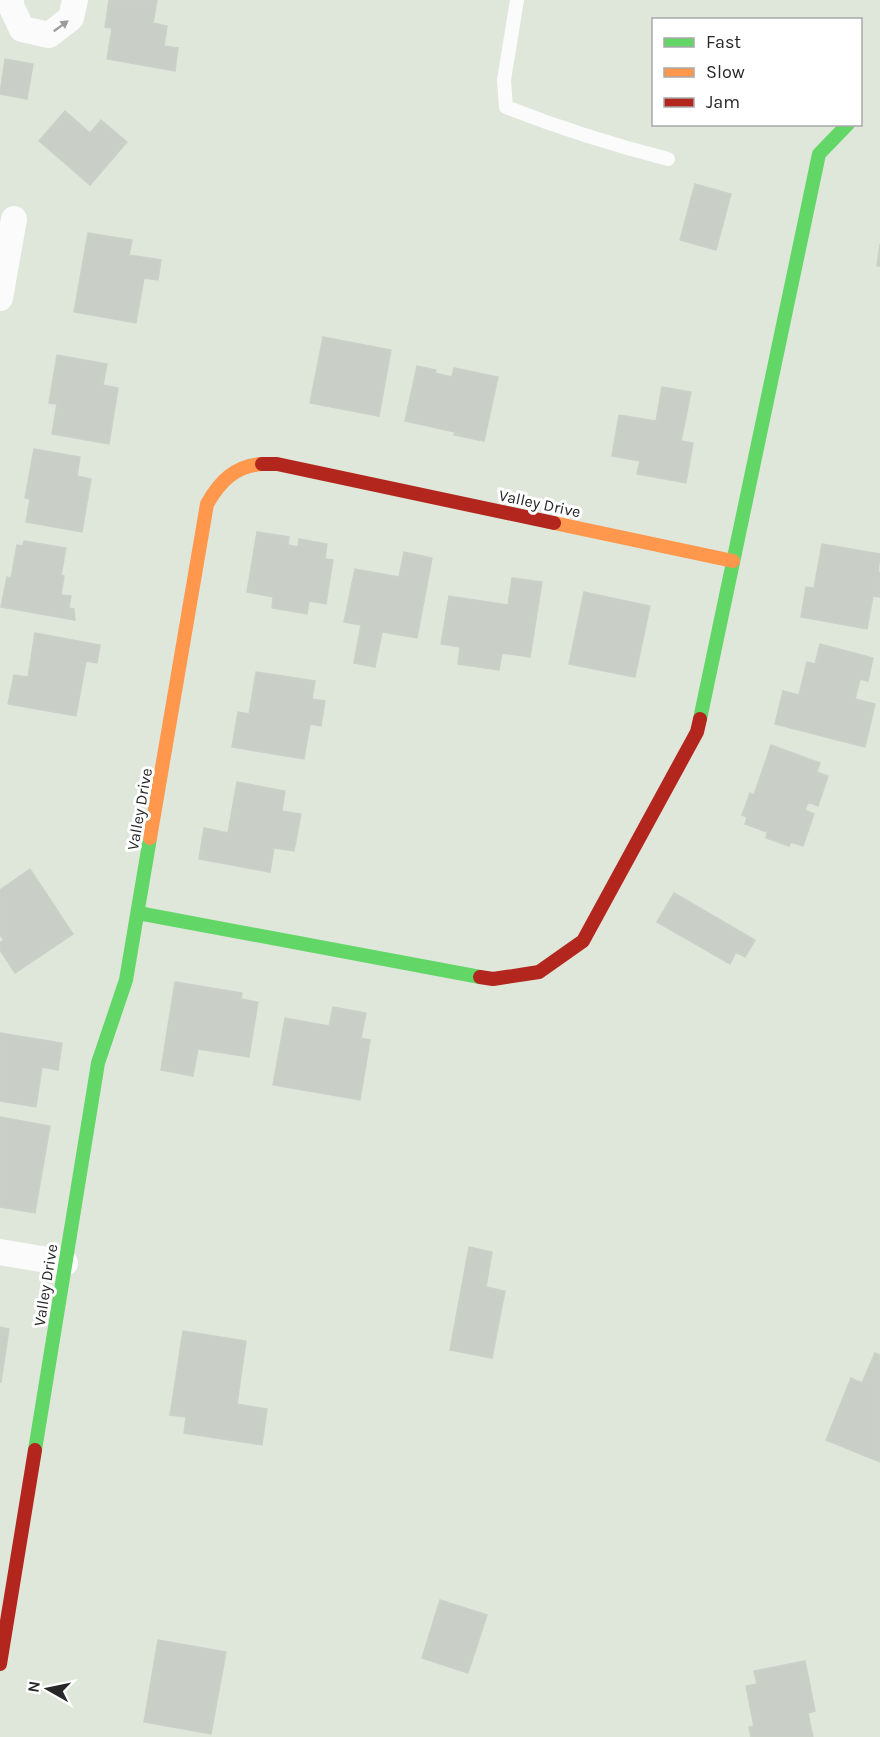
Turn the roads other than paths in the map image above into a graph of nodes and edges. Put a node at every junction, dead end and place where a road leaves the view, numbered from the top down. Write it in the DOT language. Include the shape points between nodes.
graph roads {
  1 [pos="11,0"];
  2 [pos="75,0"];
  3 [pos="517,0"];
  4 [pos="846,126"];
  5 [pos="668,159"];
  6 [pos="14,219"];
  7 [pos="0,298"];
  8 [pos="733,561"];
  9 [pos="138,913"];
  10 [pos="0,1252"];
  11 [pos="65,1263"];
  12 [pos="0,1664"];
  1 -- 2 [label="street, one-way" via="22,29 49,34 71,18"];
  3 -- 5 [label="lane" via="504,80 506,107"];
  4 -- 8 [label="street" via="819,154"];
  6 -- 7 [label="street"];
  8 -- 9 [label="street" via="698,732 583,942 539,972 493,979"];
  8 -- 9 [label="street, Valley Drive" via="277,464 263,462 239,468 215,488 207,504"];
  9 -- 11 [label="street, Valley Drive" via="126,980 98,1063"];
  10 -- 11 [label="street"];
  11 -- 12 [label="street, Valley Drive"];
}
